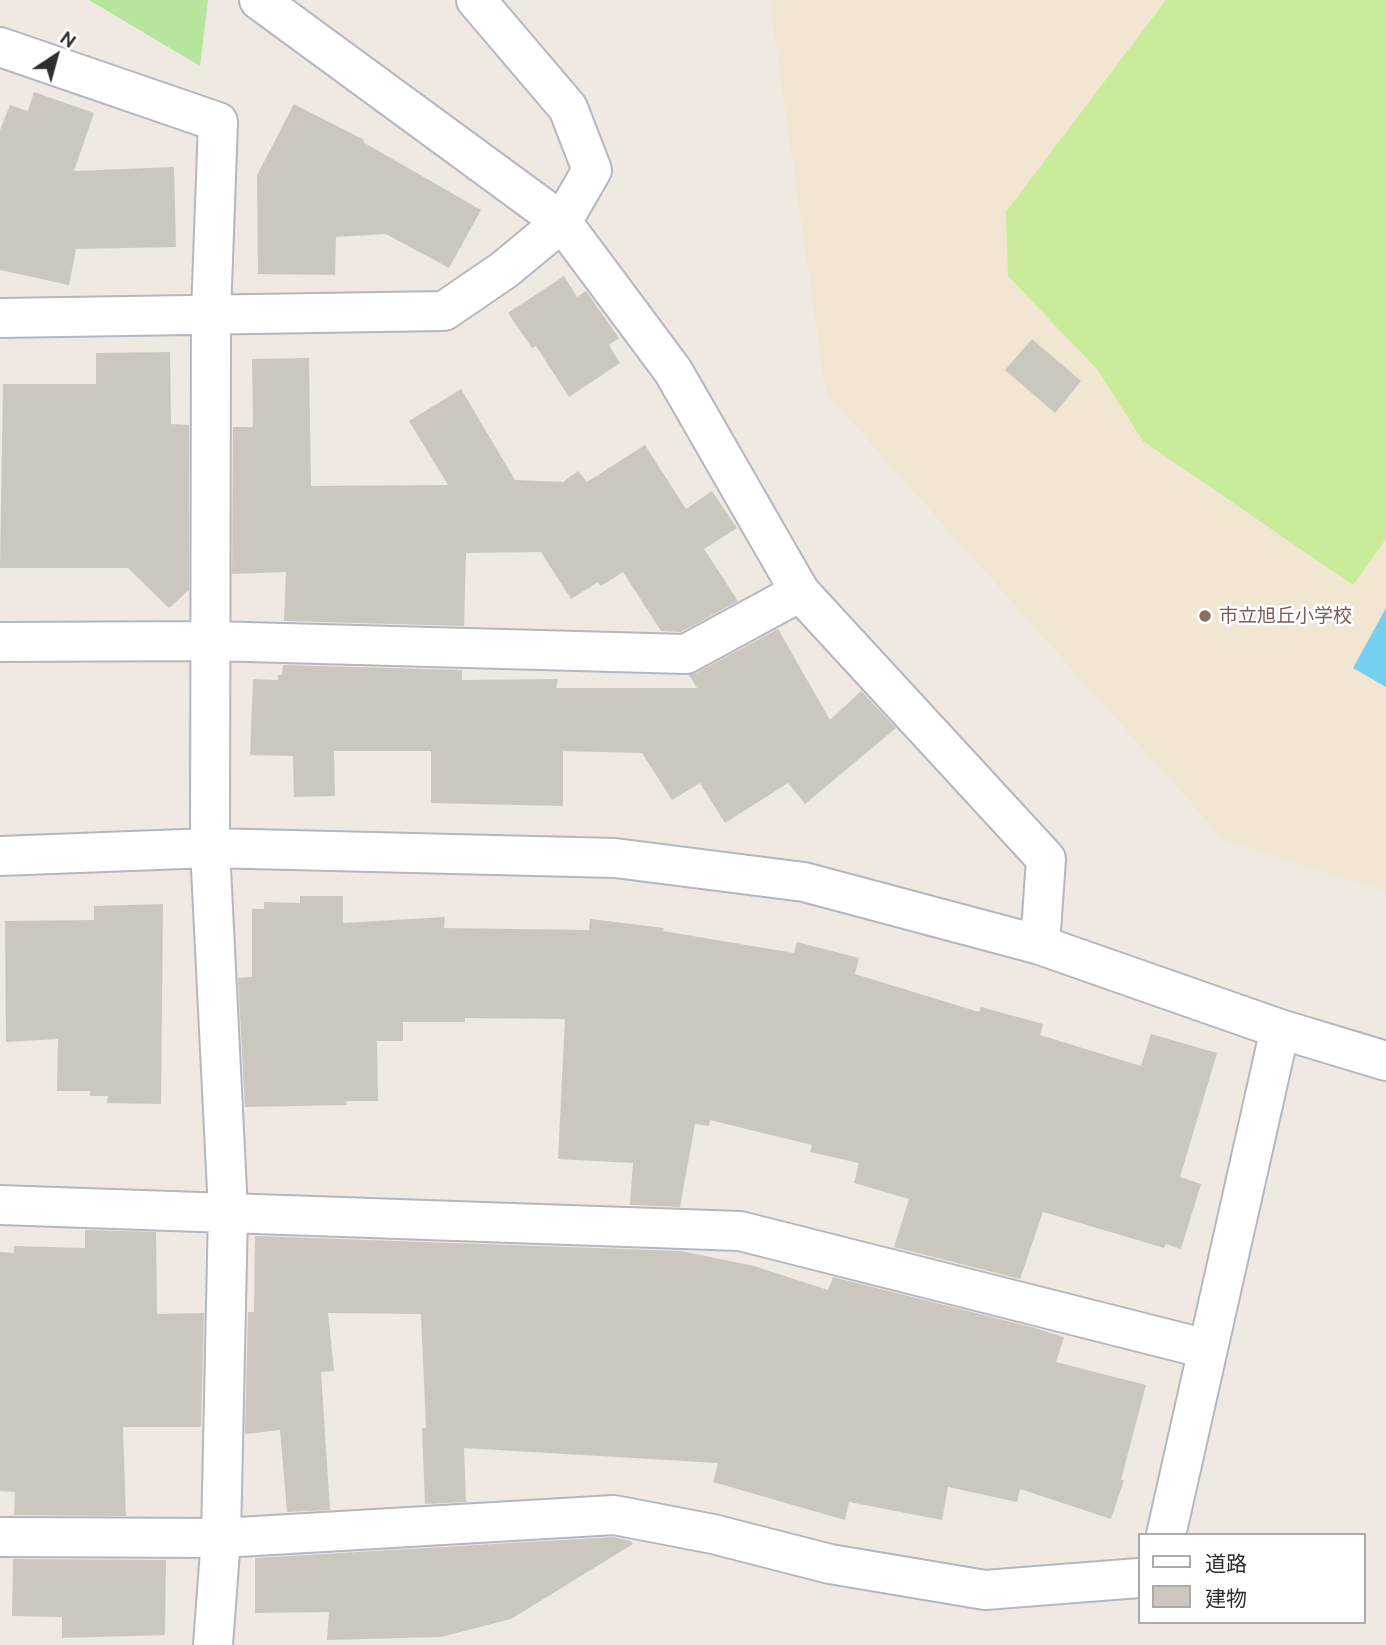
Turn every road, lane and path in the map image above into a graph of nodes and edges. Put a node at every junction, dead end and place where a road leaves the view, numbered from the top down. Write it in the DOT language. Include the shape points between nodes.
graph roads {
  1 [pos="259,0"];
  2 [pos="476,0"];
  3 [pos="0,47"];
  4 [pos="562,222"];
  5 [pos="211,314"];
  6 [pos="0,318"];
  7 [pos="800,592"];
  8 [pos="211,641"];
  9 [pos="0,642"];
  10 [pos="210,848"];
  11 [pos="0,856"];
  12 [pos="1040,945"];
  13 [pos="1280,1029"];
  14 [pos="1386,1061"];
  15 [pos="0,1205"];
  16 [pos="228,1211"];
  17 [pos="1207,1349"];
  18 [pos="1166,1533"];
  19 [pos="0,1537"];
  20 [pos="222,1538"];
  21 [pos="1138,1577"];
  22 [pos="213,1645"];
  1 -- 4 [label="street"];
  2 -- 4 [label="street" via="568,108 592,170"];
  3 -- 5 [label="street" via="218,122"];
  4 -- 5 [label="street" via="504,270 444,310"];
  4 -- 7 [label="street" via="673,371"];
  5 -- 6 [label="street"];
  5 -- 8 [label="street"];
  7 -- 8 [label="street" via="686,654"];
  7 -- 12 [label="street" via="1046,859"];
  8 -- 9 [label="street"];
  8 -- 10 [label="street"];
  10 -- 11 [label="street"];
  10 -- 12 [label="street" via="615,858 804,882"];
  10 -- 16 [label="street"];
  12 -- 13 [label="street"];
  13 -- 14 [label="street"];
  13 -- 17 [label="street"];
  15 -- 16 [label="street"];
  16 -- 17 [label="street" via="740,1231"];
  16 -- 20 [label="street"];
  17 -- 18 [label="street"];
  19 -- 20 [label="street"];
  20 -- 21 [label="street" via="614,1515 830,1564 985,1590"];
  20 -- 22 [label="street"];
}
